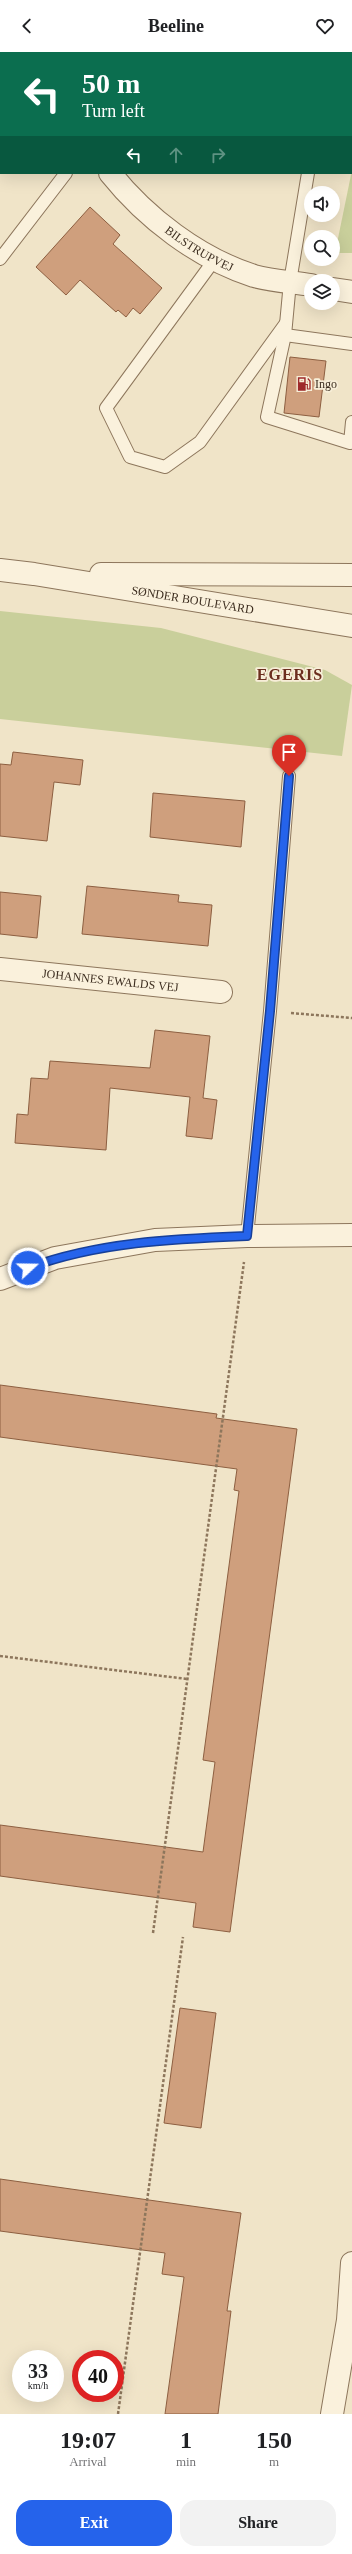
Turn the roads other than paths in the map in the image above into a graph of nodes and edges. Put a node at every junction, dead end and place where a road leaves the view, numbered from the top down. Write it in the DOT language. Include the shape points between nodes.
graph roads {
  1 [pos="65,174"];
  2 [pos="111,174"];
  3 [pos="308,174"];
  4 [pos="0,259"];
  5 [pos="215,259"];
  6 [pos="290,282"];
  7 [pos="304,284"];
  8 [pos="340,290"];
  9 [pos="352,292"];
  10 [pos="285,329"];
  11 [pos="352,344"];
  12 [pos="352,422"];
  13 [pos="0,570"];
  14 [pos="34,574"];
  15 [pos="352,575"];
  16 [pos="352,626"];
  17 [pos="289,776"];
  18 [pos="0,969"];
  19 [pos="221,992"];
  20 [pos="247,1236"];
  21 [pos="352,1236"];
  22 [pos="0,1279"];
  23 [pos="352,2263"];
  24 [pos="350,2321"];
  25 [pos="332,2414"];
  1 -- 4 [label="lane"];
  2 -- 5 [label="street, BILSTRUPVEJ" via="161,224"];
  3 -- 6 [label="lane"];
  5 -- 6 [label="street, BILSTRUPVEJ" via="254,276"];
  5 -- 10 [label="lane" via="106,408 130,457 165,467 200,442"];
  6 -- 7 [label="street, BILSTRUPVEJ"];
  6 -- 10 [label="lane"];
  8 -- 9 [label="street"];
  10 -- 11 [label="lane"];
  10 -- 12 [label="lane" via="267,417 350,443"];
  13 -- 14 [label="street, SØNDER BOULEVARD"];
  14 -- 15 [label="street, SØNDER BOULEVARD"];
  14 -- 16 [label="street, SØNDER BOULEVARD"];
  17 -- 20 [label="lane" via="270,1011"];
  18 -- 19 [label="street, JOHANNES EWALDS VEJ"];
  20 -- 21 [label="street"];
  20 -- 22 [label="street" via="155,1240 55,1258"];
  23 -- 24 [label="street"];
  24 -- 25 [label="street"];
}
